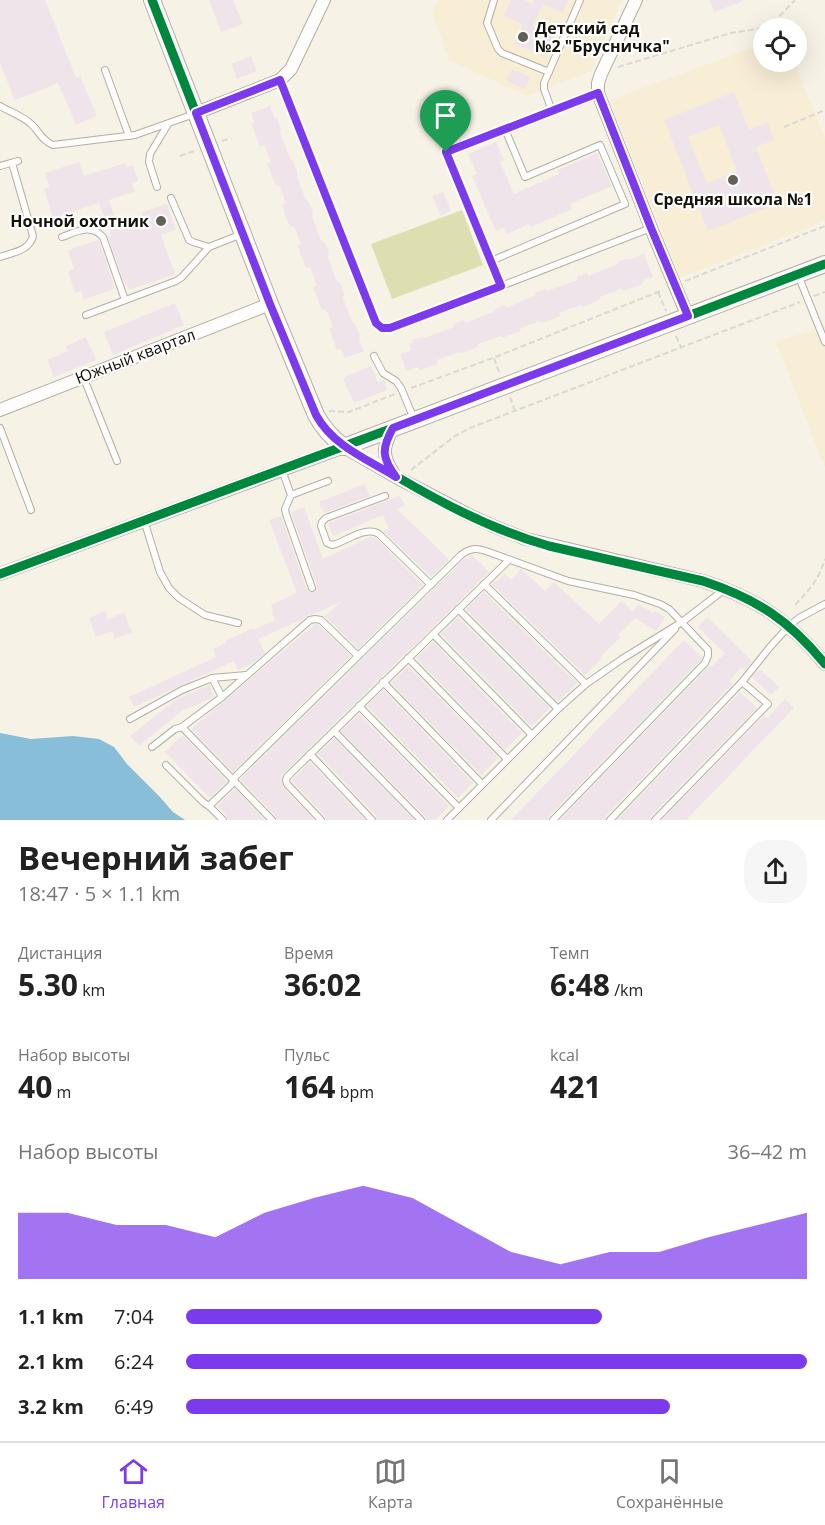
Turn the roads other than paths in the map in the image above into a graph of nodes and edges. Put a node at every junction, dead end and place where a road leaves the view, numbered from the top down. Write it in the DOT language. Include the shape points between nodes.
graph roads {
  1 [pos="152,0"];
  2 [pos="324,0"];
  3 [pos="495,0"];
  4 [pos="580,0"];
  5 [pos="636,0"];
  6 [pos="105,70"];
  7 [pos="549,72"];
  8 [pos="280,80"];
  9 [pos="598,93"];
  10 [pos="0,106"];
  11 [pos="552,111"];
  12 [pos="196,113"];
  13 [pos="168,124"];
  14 [pos="505,129"];
  15 [pos="129,136"];
  16 [pos="0,166"];
  17 [pos="157,186"];
  18 [pos="171,198"];
  19 [pos="651,228"];
  20 [pos="243,234"];
  21 [pos="62,237"];
  22 [pos="209,247"];
  23 [pos="0,257"];
  24 [pos="491,261"];
  25 [pos="825,264"];
  26 [pos="797,275"];
  27 [pos="501,286"];
  28 [pos="125,300"];
  29 [pos="270,304"];
  30 [pos="86,315"];
  31 [pos="688,316"];
  32 [pos="825,342"];
  33 [pos="374,356"];
  34 [pos="83,376"];
  35 [pos="0,410"];
  36 [pos="414,420"];
  37 [pos="0,428"];
  38 [pos="393,428"];
  39 [pos="344,447"];
  40 [pos="117,461"];
  41 [pos="282,469"];
  42 [pos="396,477"];
  43 [pos="328,481"];
  44 [pos="291,495"];
  45 [pos="385,496"];
  46 [pos="31,510"];
  47 [pos="144,520"];
  48 [pos="509,560"];
  49 [pos="0,574"];
  50 [pos="484,584"];
  51 [pos="431,585"];
  52 [pos="312,588"];
  53 [pos="726,589"];
  54 [pos="825,604"];
  55 [pos="458,609"];
  56 [pos="682,622"];
  57 [pos="238,623"];
  58 [pos="789,626"];
  59 [pos="433,634"];
  60 [pos="358,656"];
  61 [pos="408,658"];
  62 [pos="825,664"];
  63 [pos="247,675"];
  64 [pos="212,678"];
  65 [pos="383,682"];
  66 [pos="742,682"];
  67 [pos="586,684"];
  68 [pos="222,697"];
  69 [pos="359,706"];
  70 [pos="558,709"];
  71 [pos="130,719"];
  72 [pos="182,727"];
  73 [pos="334,731"];
  74 [pos="532,735"];
  75 [pos="152,747"];
  76 [pos="310,754"];
  77 [pos="507,759"];
  78 [pos="166,765"];
  79 [pos="234,780"];
  80 [pos="482,784"];
  81 [pos="209,806"];
  82 [pos="459,808"];
  83 [pos="223,820"];
  84 [pos="272,820"];
  85 [pos="321,820"];
  86 [pos="372,820"];
  87 [pos="421,820"];
  88 [pos="447,820"];
  89 [pos="490,820"];
  90 [pos="553,820"];
  91 [pos="610,820"];
  92 [pos="655,820"];
  1 -- 12 [label="street"];
  2 -- 8 [label="street" via="291,69"];
  3 -- 7 [label="lane" via="487,23 498,49"];
  4 -- 7 [label="lane"];
  5 -- 9 [label="street" via="601,74"];
  6 -- 15 [label="lane"];
  7 -- 11 [label="lane" via="544,89"];
  8 -- 12 [label="street"];
  8 -- 27 [label="lane" via="376,323 390,328"];
  9 -- 11 [label="lane"];
  9 -- 19 [label="street"];
  10 -- 15 [label="lane" via="31,123 53,145"];
  11 -- 14 [label="lane"];
  12 -- 13 [label="lane"];
  12 -- 20 [label="street"];
  13 -- 15 [label="lane"];
  13 -- 17 [label="lane" via="150,154"];
  14 -- 24 [label="lane" via="446,152"];
  14 -- 24 [label="lane" via="525,177 600,145 625,204"];
  16 -- 23 [label="lane" via="15,162 33,236 28,247"];
  18 -- 22 [label="lane" via="189,240"];
  19 -- 27 [label="lane"];
  19 -- 31 [label="street"];
  20 -- 22 [label="lane"];
  20 -- 29 [label="street"];
  21 -- 28 [label="lane" via="87,228 100,232"];
  22 -- 28 [label="lane" via="182,277"];
  24 -- 27 [label="lane"];
  25 -- 26 [label="street"];
  26 -- 31 [label="street"];
  26 -- 32 [label="lane"];
  28 -- 30 [label="lane"];
  29 -- 34 [label="street, Южный квартал"];
  29 -- 39 [label="street" via="316,415"];
  31 -- 36 [label="street"];
  33 -- 36 [label="lane" via="382,373 396,381"];
  34 -- 35 [label="street, Южный квартал"];
  34 -- 40 [label="lane"];
  36 -- 38 [label="street"];
  37 -- 46 [label="lane"];
  38 -- 39 [label="street"];
  38 -- 42 [label="street" via="385,457"];
  39 -- 41 [label="street"];
  39 -- 42 [label="street"];
  41 -- 44 [label="lane"];
  41 -- 47 [label="street"];
  42 -- 53 [label="street" via="526,539"];
  43 -- 44 [label="lane"];
  44 -- 52 [label="lane" via="286,514"];
  45 -- 51 [label="lane" via="326,518 321,526 327,543 336,544 374,530"];
  47 -- 49 [label="street"];
  47 -- 57 [label="lane" via="169,588 205,615"];
  48 -- 50 [label="lane"];
  48 -- 51 [label="lane" via="475,548"];
  48 -- 56 [label="lane" via="575,583 648,599 669,609"];
  50 -- 55 [label="lane"];
  50 -- 67 [label="lane"];
  51 -- 60 [label="lane"];
  53 -- 56 [label="lane"];
  53 -- 58 [label="street" via="764,607"];
  54 -- 58 [label="lane"];
  55 -- 59 [label="lane"];
  55 -- 70 [label="lane"];
  56 -- 67 [label="lane"];
  56 -- 89 [label="lane"];
  56 -- 90 [label="lane" via="708,650 705,663"];
  58 -- 62 [label="street"];
  58 -- 66 [label="lane"];
  59 -- 61 [label="lane"];
  59 -- 74 [label="lane"];
  60 -- 63 [label="lane" via="321,620 315,619"];
  60 -- 79 [label="lane"];
  61 -- 65 [label="lane"];
  61 -- 77 [label="lane"];
  63 -- 64 [label="lane"];
  63 -- 68 [label="lane"];
  64 -- 68 [label="lane"];
  64 -- 71 [label="lane"];
  65 -- 69 [label="lane"];
  65 -- 80 [label="lane"];
  66 -- 91 [label="lane"];
  66 -- 92 [label="lane" via="768,704"];
  67 -- 70 [label="lane"];
  68 -- 72 [label="lane"];
  69 -- 73 [label="lane"];
  69 -- 82 [label="lane"];
  70 -- 74 [label="lane"];
  72 -- 75 [label="lane"];
  72 -- 79 [label="lane"];
  73 -- 76 [label="lane"];
  73 -- 87 [label="lane"];
  74 -- 77 [label="lane"];
  76 -- 85 [label="lane" via="286,780"];
  76 -- 86 [label="lane"];
  77 -- 80 [label="lane"];
  78 -- 81 [label="lane"];
  79 -- 81 [label="lane"];
  79 -- 84 [label="lane"];
  80 -- 82 [label="lane"];
  81 -- 83 [label="lane"];
  82 -- 88 [label="lane"];
}
